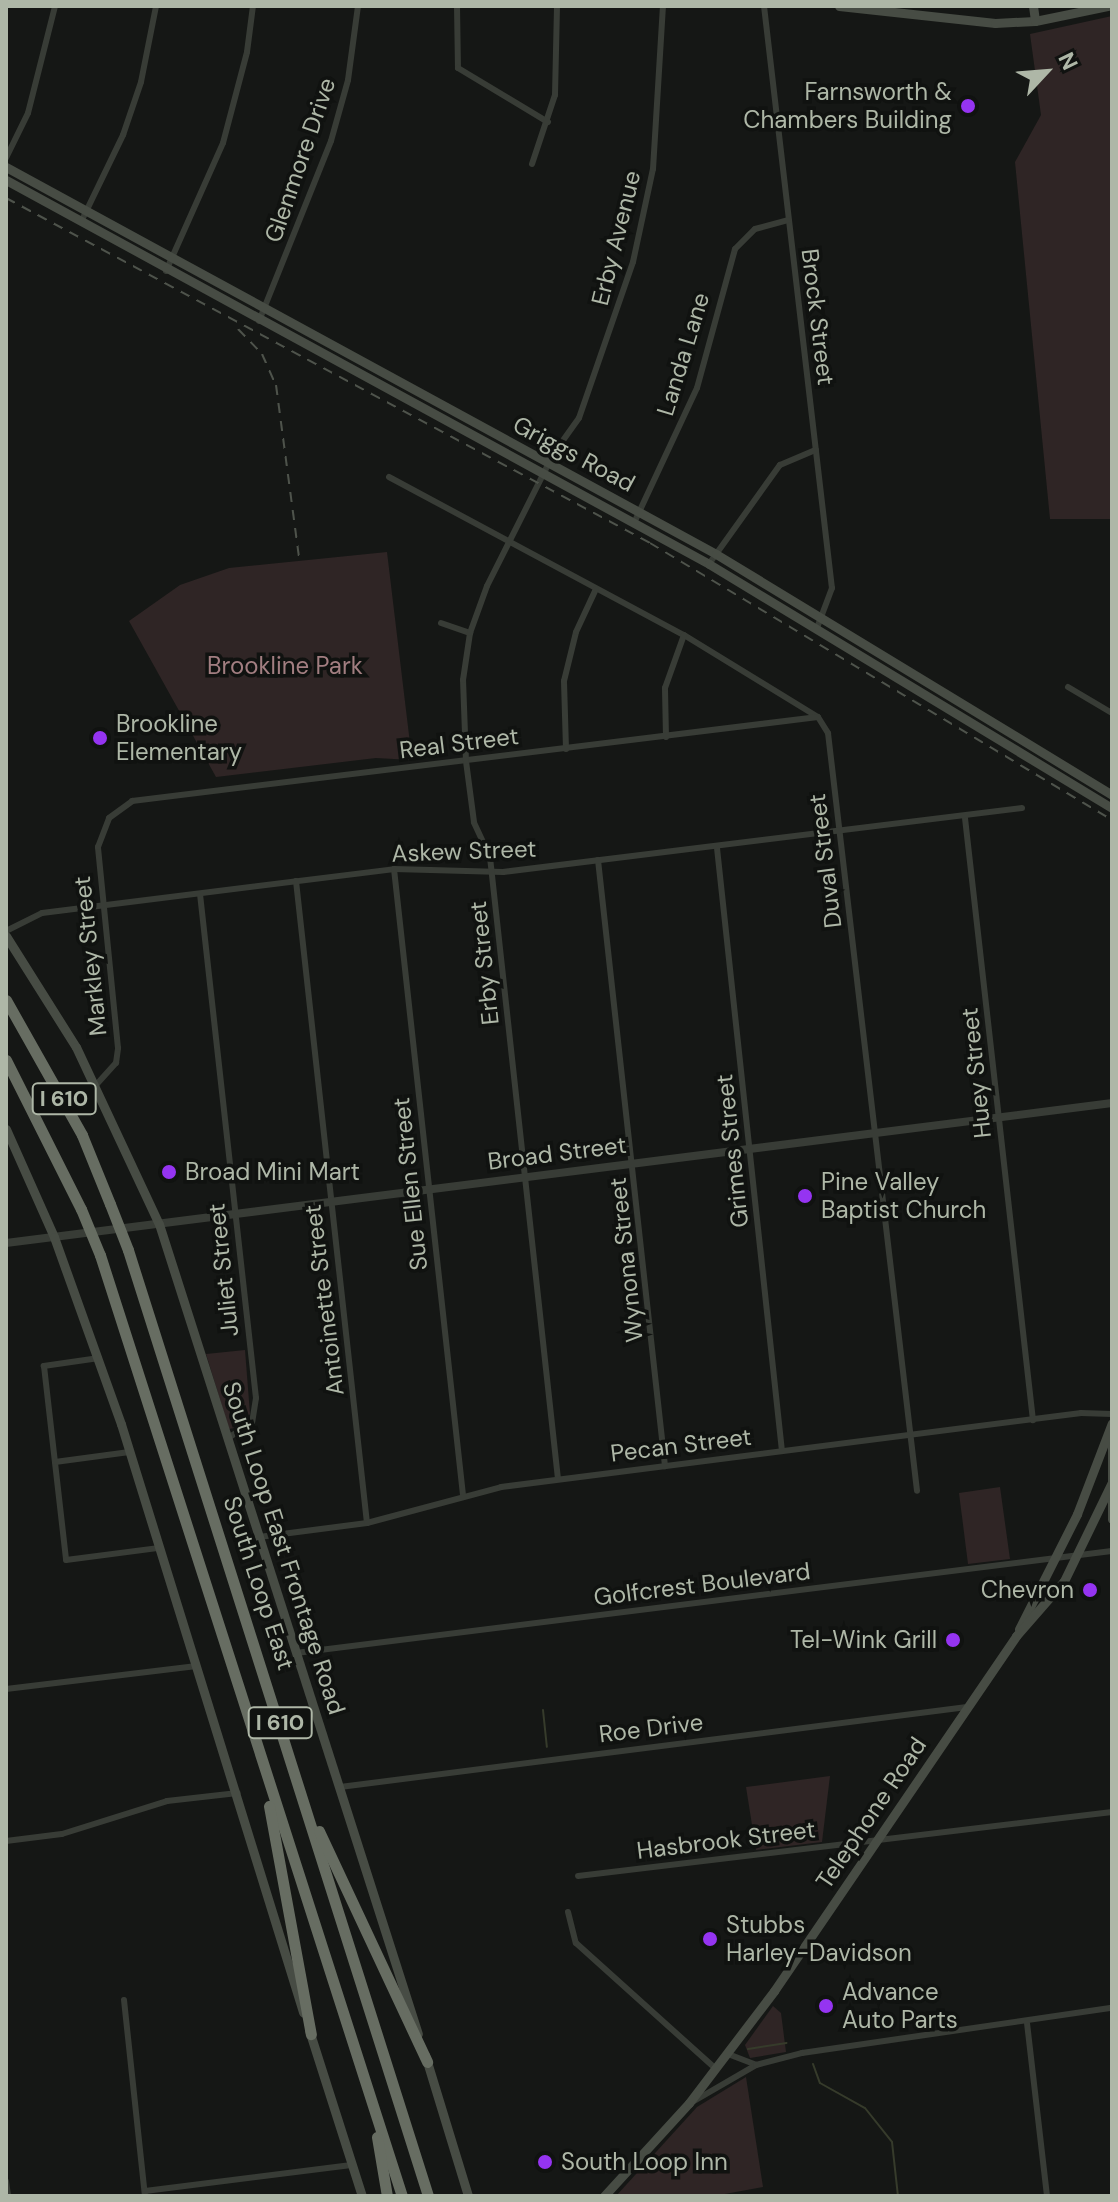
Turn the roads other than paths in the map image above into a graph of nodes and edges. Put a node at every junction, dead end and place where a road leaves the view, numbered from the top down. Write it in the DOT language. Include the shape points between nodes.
graph roads {
  1 [pos="55,6"];
  2 [pos="156,6"];
  3 [pos="253,6"];
  4 [pos="358,6"];
  5 [pos="457,6"];
  6 [pos="557,6"];
  7 [pos="663,6"];
  8 [pos="764,6"];
  9 [pos="839,6"];
  10 [pos="1033,6"];
  11 [pos="1108,6"];
  12 [pos="1035,21"];
  13 [pos="548,122"];
  14 [pos="6,158"];
  15 [pos="532,164"];
  16 [pos="6,167"];
  17 [pos="6,180"];
  18 [pos="86,211"];
  19 [pos="788,220"];
  20 [pos="81,222"];
  21 [pos="172,259"];
  22 [pos="166,271"];
  23 [pos="263,311"];
  24 [pos="259,321"];
  25 [pos="816,450"];
  26 [pos="548,464"];
  27 [pos="543,474"];
  28 [pos="389,477"];
  29 [pos="639,512"];
  30 [pos="634,523"];
  31 [pos="507,541"];
  32 [pos="716,554"];
  33 [pos="709,564"];
  34 [pos="596,589"];
  35 [pos="823,618"];
  36 [pos="441,623"];
  37 [pos="817,628"];
  38 [pos="470,633"];
  39 [pos="684,635"];
  40 [pos="1068,687"];
  41 [pos="1112,713"];
  42 [pos="818,717"];
  43 [pos="666,737"];
  44 [pos="566,749"];
  45 [pos="466,761"];
  46 [pos="1112,795"];
  47 [pos="1112,807"];
  48 [pos="1022,808"];
  49 [pos="109,818"];
  50 [pos="965,818"];
  51 [pos="839,832"];
  52 [pos="717,848"];
  53 [pos="598,860"];
  54 [pos="394,869"];
  55 [pos="491,871"];
  56 [pos="296,881"];
  57 [pos="200,894"];
  58 [pos="102,906"];
  59 [pos="6,934"];
  60 [pos="6,1000"];
  61 [pos="6,1060"];
  62 [pos="96,1085"];
  63 [pos="1112,1103"];
  64 [pos="1000,1118"];
  65 [pos="6,1129"];
  66 [pos="875,1134"];
  67 [pos="9,1140"];
  68 [pos="750,1149"];
  69 [pos="634,1164"];
  70 [pos="526,1176"];
  71 [pos="430,1189"];
  72 [pos="331,1202"];
  73 [pos="235,1213"];
  74 [pos="159,1224"];
  75 [pos="54,1237"];
  76 [pos="6,1243"];
  77 [pos="99,1358"];
  78 [pos="1112,1414"];
  79 [pos="1033,1420"];
  80 [pos="1112,1423"];
  81 [pos="910,1435"];
  82 [pos="228,1438"];
  83 [pos="1112,1439"];
  84 [pos="782,1451"];
  85 [pos="129,1452"];
  86 [pos="55,1462"];
  87 [pos="665,1466"];
  88 [pos="558,1479"];
  89 [pos="1110,1486"];
  90 [pos="917,1491"];
  91 [pos="463,1495"];
  92 [pos="1112,1519"];
  93 [pos="367,1523"];
  94 [pos="259,1537"];
  95 [pos="159,1548"];
  96 [pos="1112,1551"];
  97 [pos="1079,1555"];
  98 [pos="1055,1557"];
  99 [pos="1016,1636"];
  100 [pos="296,1653"];
  101 [pos="197,1666"];
  102 [pos="6,1689"];
  103 [pos="967,1707"];
  104 [pos="262,1766"];
  105 [pos="340,1787"];
  106 [pos="238,1793"];
  107 [pos="304,1802"];
  108 [pos="1112,1812"];
  109 [pos="6,1841"];
  110 [pos="878,1841"];
  111 [pos="578,1876"];
  112 [pos="568,1912"];
  113 [pos="124,2000"];
  114 [pos="1112,2008"];
  115 [pos="1027,2023"];
  116 [pos="311,2034"];
  117 [pos="728,2054"];
  118 [pos="427,2062"];
  119 [pos="756,2065"];
  120 [pos="716,2069"];
  121 [pos="368,2093"];
  122 [pos="689,2103"];
  123 [pos="351,2165"];
  124 [pos="6,2181"];
  125 [pos="145,2193"];
  126 [pos="8,2196"];
  127 [pos="362,2196"];
  128 [pos="387,2196"];
  129 [pos="402,2196"];
  130 [pos="428,2196"];
  131 [pos="468,2196"];
  132 [pos="604,2196"];
  133 [pos="1047,2196"];
  1 -- 14 [label="street" via="28,113"];
  2 -- 18 [label="street" via="141,82 123,135"];
  3 -- 21 [label="street" via="223,143"];
  4 -- 23 [label="street, Glenmore Drive" via="348,80 331,141"];
  5 -- 13 [label="street" via="458,68"];
  6 -- 13 [label="street" via="555,95"];
  7 -- 26 [label="street, Erby Avenue" via="644,219 579,418"];
  8 -- 19 [label="street, Brock Street"];
  9 -- 12 [label="main road" via="995,23"];
  10 -- 12 [label="main road"];
  11 -- 12 [label="main road"];
  13 -- 15 [label="street"];
  16 -- 18 [label="main road, Griggs Road"];
  17 -- 20 [label="main road, Griggs Road"];
  18 -- 20 [label="street"];
  18 -- 21 [label="main road, Griggs Road"];
  19 -- 25 [label="street, Brock Street"];
  19 -- 29 [label="street, Landa Lane" via="755,229 735,249 697,388"];
  20 -- 22 [label="main road, Griggs Road"];
  21 -- 22 [label="street"];
  21 -- 23 [label="main road, Griggs Road"];
  22 -- 24 [label="main road, Griggs Road"];
  23 -- 24 [label="street, Glenmore Drive"];
  23 -- 26 [label="main road, Griggs Road"];
  24 -- 27 [label="main road, Griggs Road"];
  25 -- 32 [label="street" via="780,465"];
  25 -- 35 [label="street, Brock Street" via="832,588"];
  26 -- 27 [label="street, Erby Street"];
  26 -- 29 [label="main road, Griggs Road"];
  27 -- 30 [label="main road, Griggs Road"];
  27 -- 31 [label="street, Erby Street"];
  28 -- 31 [label="street"];
  29 -- 30 [label="street, Landa Lane"];
  29 -- 32 [label="main road, Griggs Road"];
  30 -- 33 [label="main road, Griggs Road"];
  31 -- 34 [label="street"];
  31 -- 38 [label="street, Erby Street"];
  32 -- 33 [label="street"];
  32 -- 35 [label="main road, Griggs Road"];
  33 -- 37 [label="main road, Griggs Road"];
  34 -- 39 [label="street"];
  34 -- 44 [label="street" via="576,632 564,681"];
  35 -- 37 [label="street, Brock Street"];
  35 -- 46 [label="main road, Griggs Road"];
  36 -- 38 [label="street"];
  37 -- 47 [label="main road, Griggs Road"];
  38 -- 45 [label="street, Erby Street" via="461,706"];
  39 -- 42 [label="street"];
  39 -- 43 [label="street" via="665,688"];
  40 -- 41 [label="street"];
  42 -- 43 [label="street, Real Street"];
  42 -- 51 [label="street, Duval Street" via="828,733"];
  43 -- 44 [label="street, Real Street"];
  44 -- 45 [label="street, Real Street"];
  45 -- 49 [label="street, Real Street" via="141,799"];
  45 -- 55 [label="street, Erby Street" via="474,822"];
  48 -- 50 [label="street, Askew Street"];
  49 -- 58 [label="street, Markley Street" via="98,847"];
  50 -- 51 [label="street, Askew Street"];
  50 -- 64 [label="street, Huey Street"];
  51 -- 52 [label="street, Askew Street"];
  51 -- 66 [label="street, Duval Street"];
  52 -- 53 [label="street, Askew Street"];
  52 -- 68 [label="street, Grimes Street"];
  53 -- 55 [label="street, Askew Street"];
  53 -- 69 [label="street, Wynona Street"];
  54 -- 55 [label="street, Askew Street"];
  54 -- 56 [label="street, Askew Street"];
  54 -- 71 [label="street, Sue Ellen Street"];
  55 -- 70 [label="street, Erby Street"];
  56 -- 57 [label="street, Askew Street"];
  56 -- 72 [label="street, Antoinette Street"];
  57 -- 58 [label="street, Askew Street"];
  57 -- 73 [label="street, Juliet Street"];
  58 -- 59 [label="street, Askew Street" via="34,915"];
  58 -- 62 [label="street, Markley Street" via="118,1048 116,1063"];
  59 -- 62 [label="main road, South Loop East Frontage Road"];
  60 -- 107 [label="highway, South Loop East / I 610, bridge" via="82,1135 128,1250"];
  61 -- 104 [label="highway, I 610, bridge" via="100,1255"];
  62 -- 74 [label="main road, South Loop East Frontage Road"];
  63 -- 64 [label="street, Broad Street"];
  64 -- 66 [label="street, Broad Street"];
  64 -- 79 [label="street, Huey Street"];
  65 -- 67 [label="main road"];
  66 -- 68 [label="street, Broad Street"];
  66 -- 81 [label="street, Duval Street"];
  67 -- 75 [label="main road"];
  68 -- 69 [label="street, Broad Street"];
  68 -- 84 [label="street, Grimes Street"];
  69 -- 70 [label="street, Broad Street"];
  69 -- 87 [label="street, Wynona Street"];
  70 -- 71 [label="street, Broad Street"];
  70 -- 88 [label="street, Erby Street"];
  71 -- 72 [label="street, Broad Street"];
  71 -- 91 [label="street, Sue Ellen Street"];
  72 -- 73 [label="street, Broad Street"];
  72 -- 93 [label="street, Antoinette Street"];
  73 -- 74 [label="street, Broad Street"];
  73 -- 82 [label="street, Juliet Street" via="256,1406 252,1422"];
  74 -- 75 [label="street, Broad Street"];
  74 -- 82 [label="main road, South Loop East Frontage Road"];
  75 -- 76 [label="street, Broad Street"];
  75 -- 77 [label="main road"];
  77 -- 85 [label="main road"];
  77 -- 86 [label="street" via="44,1370"];
  78 -- 79 [label="street, Pecan Street"];
  79 -- 81 [label="street, Pecan Street"];
  80 -- 98 [label="main road, Telephone Road"];
  81 -- 84 [label="street, Pecan Street"];
  81 -- 90 [label="street, Duval Street"];
  82 -- 94 [label="main road, South Loop East Frontage Road"];
  83 -- 89 [label="main road"];
  84 -- 87 [label="street, Pecan Street"];
  85 -- 86 [label="street"];
  85 -- 95 [label="main road"];
  86 -- 95 [label="street" via="66,1560"];
  87 -- 88 [label="street, Pecan Street"];
  88 -- 91 [label="street, Pecan Street"];
  89 -- 92 [label="main road"];
  89 -- 97 [label="main road, Telephone Road"];
  91 -- 93 [label="street, Pecan Street"];
  93 -- 94 [label="street, Pecan Street"];
  94 -- 100 [label="main road, South Loop East Frontage Road"];
  95 -- 101 [label="main road"];
  96 -- 97 [label="street, Golfcrest Boulevard"];
  97 -- 98 [label="street, Golfcrest Boulevard"];
  97 -- 99 [label="main road, Telephone Road"];
  98 -- 99 [label="main road, Telephone Road"];
  98 -- 100 [label="street, Golfcrest Boulevard"];
  99 -- 103 [label="main road, Telephone Road"];
  100 -- 105 [label="main road, South Loop East Frontage Road"];
  101 -- 102 [label="street"];
  101 -- 106 [label="main road"];
  103 -- 105 [label="street, Roe Drive"];
  103 -- 110 [label="main road, Telephone Road"];
  104 -- 116 [label="highway"];
  104 -- 121 [label="highway, I 610"];
  105 -- 118 [label="main road, South Loop East Frontage Road"];
  106 -- 109 [label="street" via="167,1801 62,1834"];
  106 -- 116 [label="main road"];
  107 -- 118 [label="highway"];
  107 -- 130 [label="highway, South Loop East / I 610"];
  108 -- 110 [label="street, Hasbrook Street"];
  110 -- 111 [label="street, Hasbrook Street"];
  110 -- 117 [label="main road, Telephone Road"];
  112 -- 120 [label="street" via="576,1943"];
  113 -- 125 [label="street"];
  114 -- 115 [label="street"];
  115 -- 119 [label="street" via="816,2051"];
  115 -- 133 [label="street"];
  116 -- 123 [label="main road"];
  117 -- 119 [label="street"];
  117 -- 120 [label="main road, Telephone Road"];
  118 -- 131 [label="main road, South Loop East Frontage Road"];
  119 -- 122 [label="street"];
  120 -- 122 [label="main road, Telephone Road"];
  121 -- 128 [label="highway"];
  121 -- 129 [label="highway, I 610"];
  122 -- 132 [label="main road, Telephone Road"];
  123 -- 125 [label="street"];
  123 -- 127 [label="main road"];
  124 -- 126 [label="street"];
}
